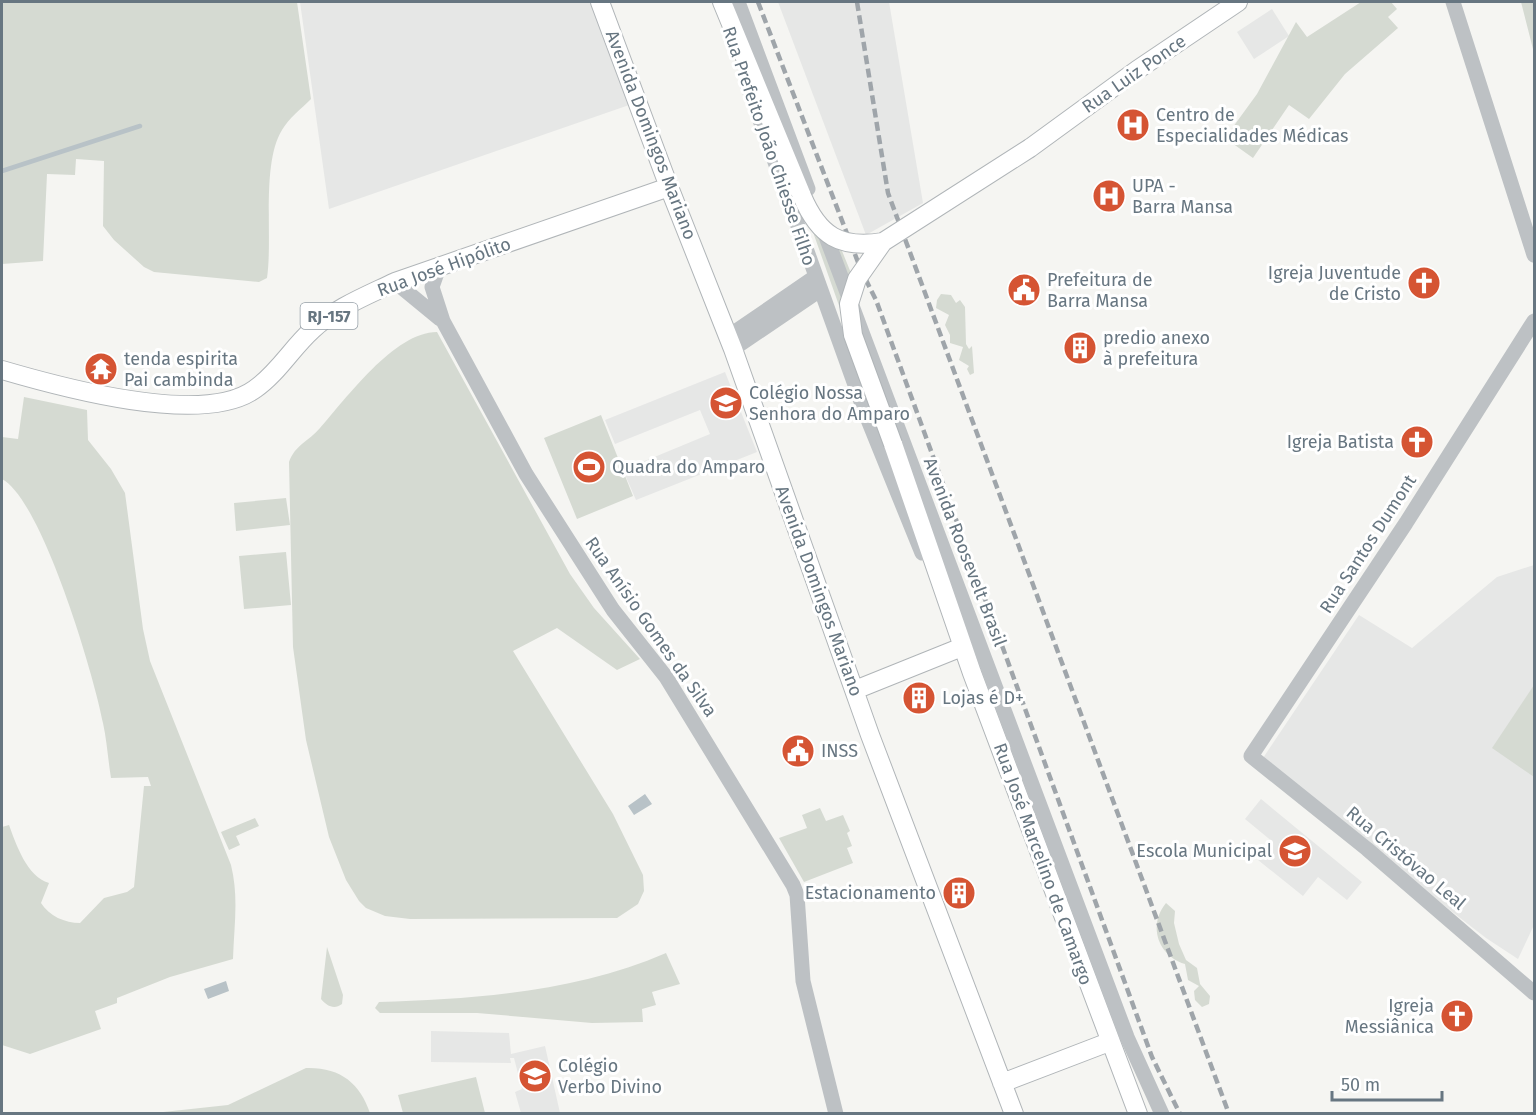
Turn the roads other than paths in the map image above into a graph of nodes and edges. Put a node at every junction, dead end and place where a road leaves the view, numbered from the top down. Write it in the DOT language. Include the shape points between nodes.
graph roads {
  1 [pos="600,2"];
  2 [pos="720,2"];
  3 [pos="738,2"];
  4 [pos="1238,2"];
  5 [pos="1453,2"];
  6 [pos="669,187"];
  7 [pos="883,242"];
  8 [pos="1534,255"];
  9 [pos="439,267"];
  10 [pos="395,282"];
  11 [pos="818,284"];
  12 [pos="443,321"];
  13 [pos="1534,321"];
  14 [pos="731,342"];
  15 [pos="2,370"];
  16 [pos="950,613"];
  17 [pos="960,642"];
  18 [pos="853,685"];
  19 [pos="1251,756"];
  20 [pos="1534,993"];
  21 [pos="1109,1042"];
  22 [pos="1002,1083"];
  23 [pos="836,1113"];
  24 [pos="1014,1113"];
  25 [pos="1138,1113"];
  26 [pos="1162,1113"];
  1 -- 6 [label="main road, Avenida Domingos Mariano"];
  2 -- 7 [label="main road, Rua Prefeito João Chiesse Filho, bridge" via="813,219 839,241 857,245"];
  2 -- 11 [label="street, Rua Prefeito João Chiesse Filho"];
  3 -- 26 [label="street, Avenida Roosevelt Brasil" via="1123,1026"];
  4 -- 7 [label="main road, Rua Luiz Ponce, bridge" via="1030,148"];
  5 -- 8 [label="street"];
  6 -- 9 [label="main road, Rua José Hipólito / RJ-157"];
  6 -- 14 [label="main road, Avenida Domingos Mariano"];
  7 -- 16 [label="main road, Rua José Marcelino de Camargo, bridge" via="856,279 849,312 852,335"];
  9 -- 10 [label="main road, Rua José Hipólito / RJ-157"];
  9 -- 12 [label="street, Rua Anísio Gomes da Silva" via="432,287"];
  10 -- 12 [label="street"];
  10 -- 15 [label="main road, Rua José Hipólito / RJ-157" via="334,312 257,388 236,399 160,403 105,397"];
  11 -- 14 [label="street"];
  11 -- 16 [label="street, Rua José Marcelino de Camargo" via="864,410"];
  12 -- 23 [label="street, Rua Anísio Gomes da Silva" via="556,524 613,610 666,677 790,878 797,896 803,981"];
  13 -- 19 [label="street, Rua Santos Dumont"];
  14 -- 18 [label="main road, Avenida Domingos Mariano"];
  16 -- 17 [label="main road, Rua José Marcelino de Camargo"];
  17 -- 18 [label="main road"];
  17 -- 21 [label="main road, Rua José Marcelino de Camargo"];
  18 -- 22 [label="main road, Avenida Domingos Mariano"];
  19 -- 20 [label="street, Rua Cristóvao Leal"];
  21 -- 22 [label="main road"];
  21 -- 25 [label="main road, Rua José Marcelino de Camargo"];
  22 -- 24 [label="main road, Avenida Domingos Mariano"];
}
